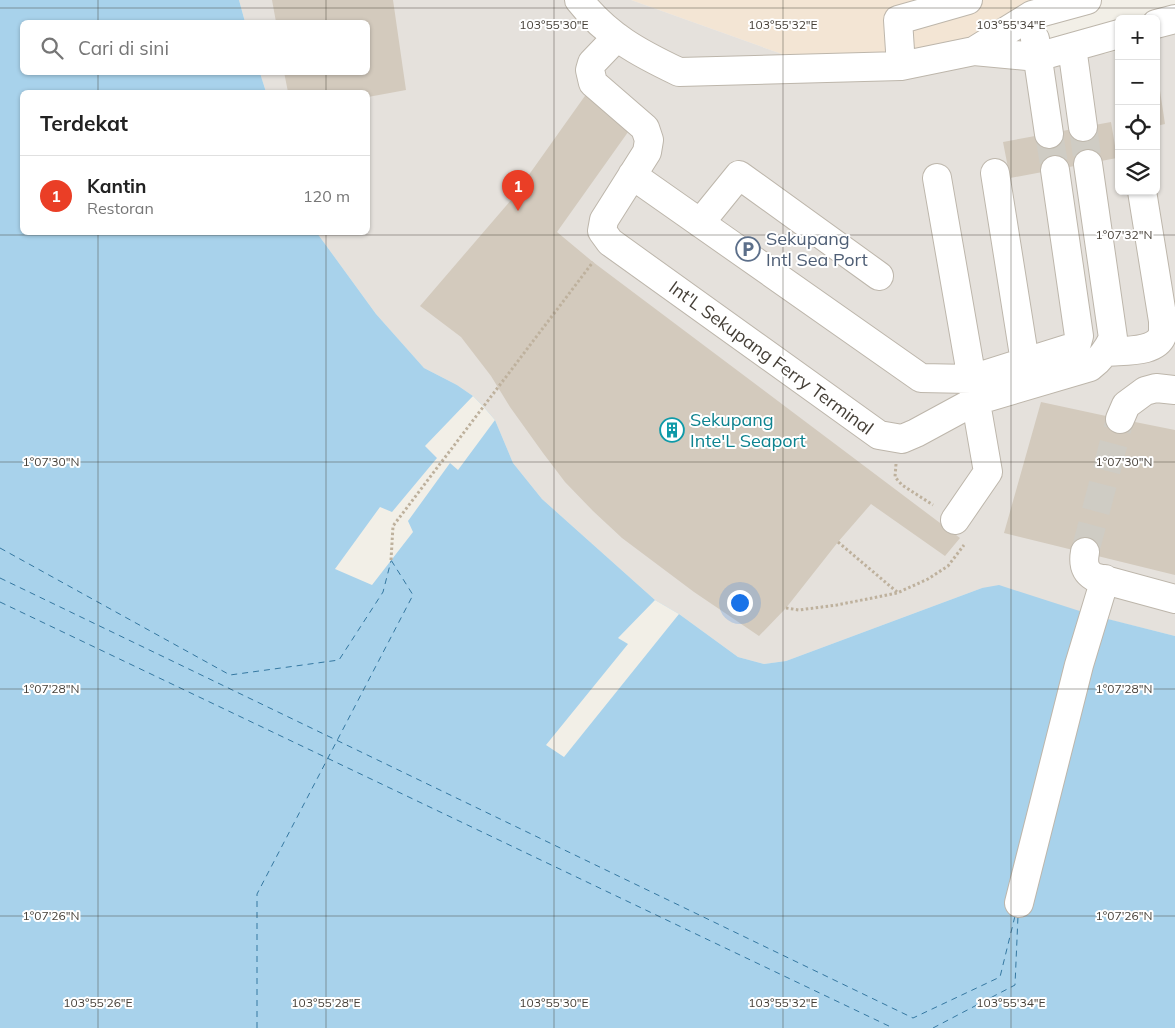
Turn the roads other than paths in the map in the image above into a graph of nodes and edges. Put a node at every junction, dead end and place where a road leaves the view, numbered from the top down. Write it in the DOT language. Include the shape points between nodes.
graph roads {
  1 [pos="579,0"];
  2 [pos="968,0"];
  3 [pos="1087,0"];
  4 [pos="894,10"];
  5 [pos="1032,15"];
  6 [pos="1175,19"];
  7 [pos="1160,23"];
  8 [pos="1115,35"];
  9 [pos="616,38"];
  10 [pos="1072,47"];
  11 [pos="974,51"];
  12 [pos="1037,57"];
  13 [pos="901,66"];
  14 [pos="1083,127"];
  15 [pos="1049,134"];
  16 [pos="1088,164"];
  17 [pos="1054,170"];
  18 [pos="995,173"];
  19 [pos="632,176"];
  20 [pos="936,178"];
  21 [pos="1143,195"];
  22 [pos="700,223"];
  23 [pos="879,276"];
  24 [pos="1106,352"];
  25 [pos="1025,362"];
  26 [pos="973,390"];
  27 [pos="1175,390"];
  28 [pos="1120,419"];
  29 [pos="955,520"];
  30 [pos="1085,552"];
  31 [pos="1105,579"];
  32 [pos="1175,599"];
  33 [pos="1019,903"];
  1 -- 9 [label="street"];
  2 -- 4 [label="street"];
  3 -- 5 [label="street"];
  4 -- 13 [label="street"];
  5 -- 11 [label="street"];
  5 -- 12 [label="street"];
  6 -- 7 [label="street"];
  8 -- 10 [label="street"];
  9 -- 13 [label="street" via="679,72"];
  9 -- 19 [label="street" via="592,63 590,70 593,83 645,128 649,140 647,152"];
  10 -- 12 [label="street"];
  10 -- 14 [label="street"];
  11 -- 12 [label="street"];
  11 -- 13 [label="street"];
  12 -- 15 [label="street"];
  16 -- 24 [label="street" via="1112,338"];
  17 -- 25 [label="street" via="1079,336 1073,348"];
  18 -- 25 [label="street"];
  19 -- 22 [label="street"];
  19 -- 26 [label="street, Int'L Sekupang Ferry Terminal" via="604,220 602,231 610,242 878,435 902,439 916,433"];
  20 -- 26 [label="street"];
  21 -- 24 [label="street" via="1163,334 1157,344 1148,349"];
  22 -- 23 [label="street" via="739,176"];
  22 -- 26 [label="street" via="921,378"];
  24 -- 26 [label="street" via="1090,367"];
  25 -- 26 [label="street"];
  26 -- 29 [label="street" via="988,472"];
  27 -- 28 [label="street" via="1156,388 1145,391 1126,406"];
  30 -- 31 [label="street" via="1083,560 1088,573"];
  31 -- 32 [label="street"];
  31 -- 33 [label="street" via="1079,665"];
}
